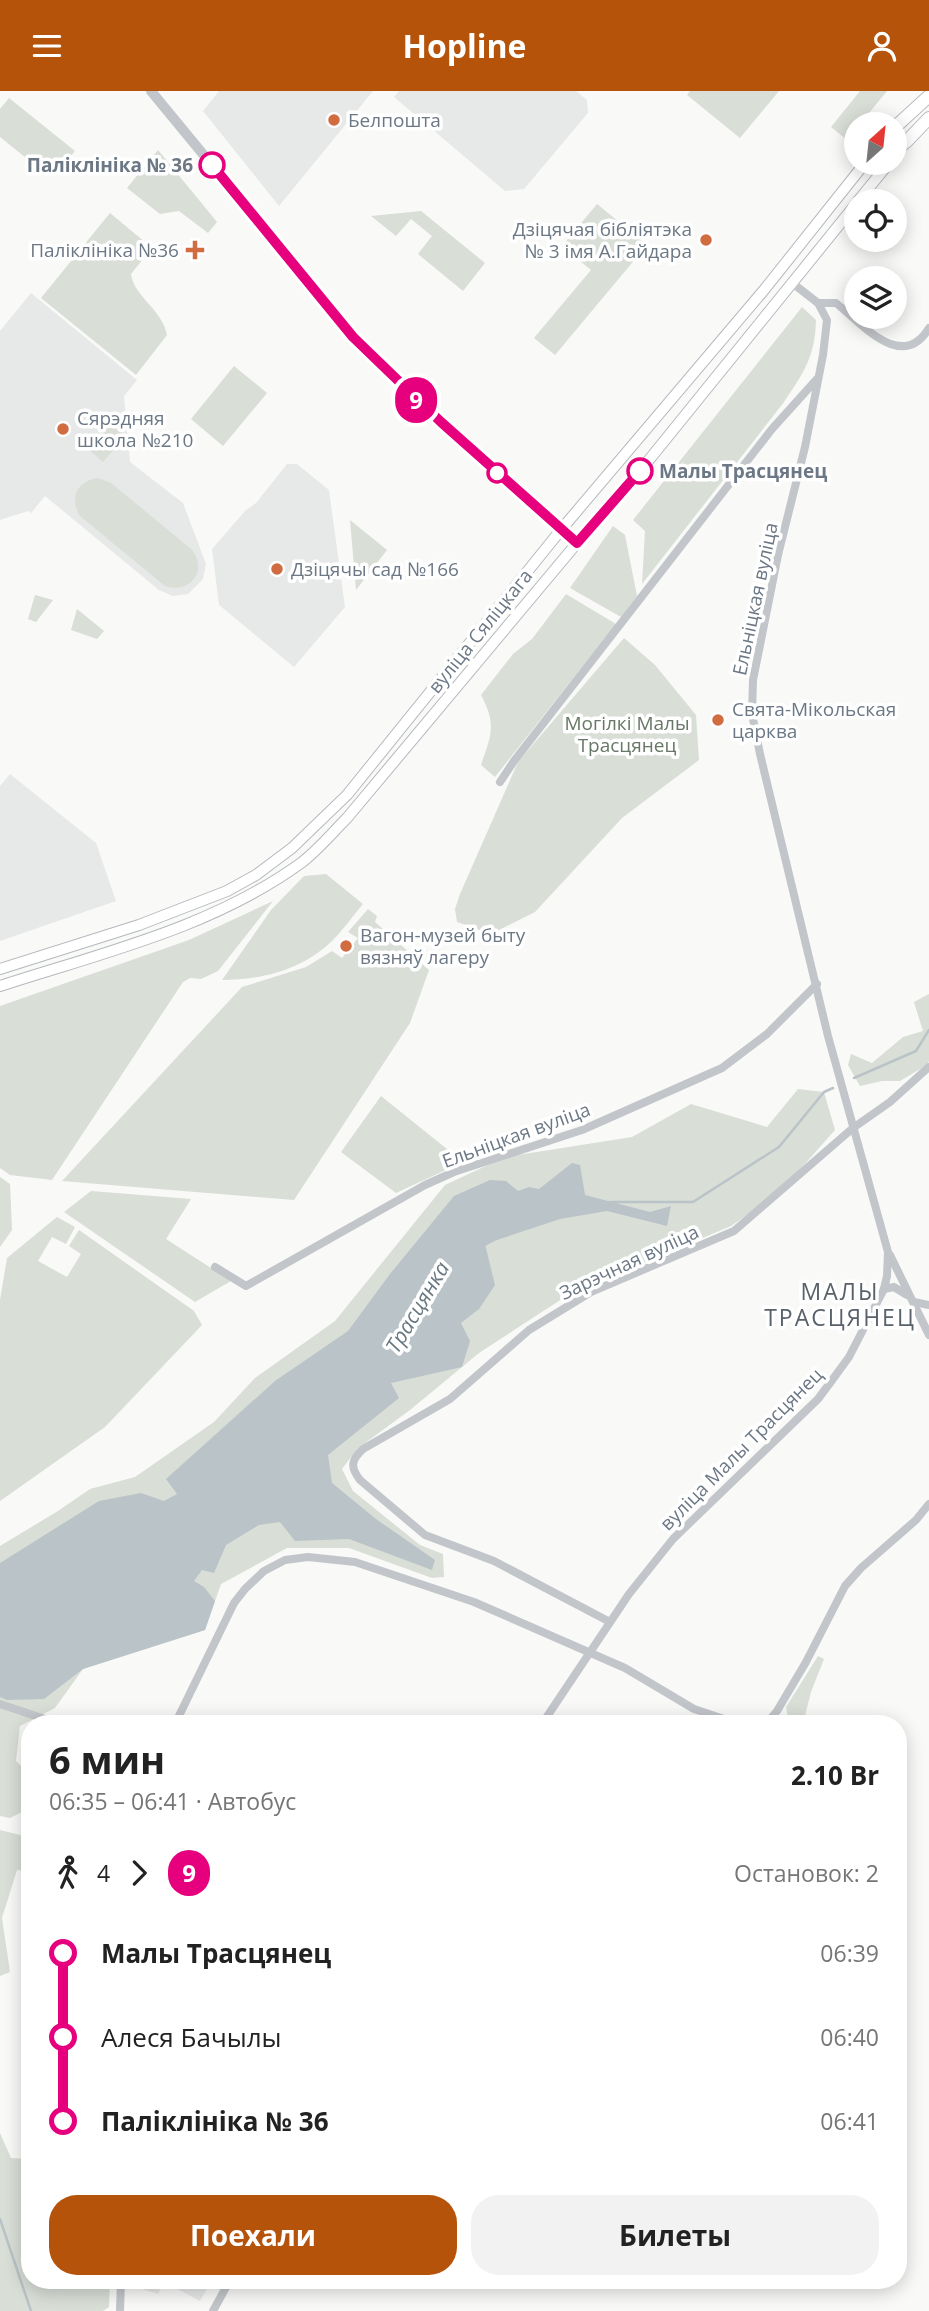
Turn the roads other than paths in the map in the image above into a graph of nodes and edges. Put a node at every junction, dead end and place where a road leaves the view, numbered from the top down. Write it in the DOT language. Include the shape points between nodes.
graph roads {
  1 [pos="151,91"];
  2 [pos="924,91"];
  3 [pos="929,96"];
  4 [pos="906,112"];
  5 [pos="907,115"];
  6 [pos="929,118"];
  7 [pos="907,141"];
  8 [pos="855,175"];
  9 [pos="879,175"];
  10 [pos="868,189"];
  11 [pos="844,218"];
  12 [pos="778,272"];
  13 [pos="791,282"];
  14 [pos="818,303"];
  15 [pos="836,303"];
  16 [pos="827,320"];
  17 [pos="929,328"];
  18 [pos="817,379"];
  19 [pos="561,531"];
  20 [pos="577,543"];
  21 [pos="500,782"];
  22 [pos="0,969"];
  23 [pos="817,984"];
  24 [pos="0,986"];
  25 [pos="929,1067"];
  26 [pos="853,1128"];
  27 [pos="888,1252"];
  28 [pos="215,1267"];
  29 [pos="884,1289"];
  30 [pos="914,1302"];
  31 [pos="929,1305"];
  32 [pos="929,1335"];
  33 [pos="929,1504"];
  34 [pos="610,1622"];
  35 [pos="588,1653"];
  36 [pos="0,1704"];
  37 [pos="33,1715"];
  38 [pos="179,1715"];
  39 [pos="548,1715"];
  40 [pos="712,1715"];
  41 [pos="774,1715"];
  42 [pos="121,2289"];
  43 [pos="225,2289"];
  44 [pos="120,2311"];
  45 [pos="213,2311"];
  1 -- 19 [label="street" via="353,337"];
  2 -- 4 [label="highway"];
  3 -- 5 [label="highway"];
  6 -- 7 [label="highway"];
  8 -- 12 [label="main road, вуліца Сяліцкага"];
  9 -- 10 [label="main road, вуліца Сяліцкага"];
  11 -- 13 [label="main road, вуліца Сяліцкага"];
  12 -- 13 [label="main road"];
  12 -- 19 [label="main road, вуліца Сяліцкага"];
  13 -- 14 [label="street"];
  13 -- 20 [label="main road, вуліца Сяліцкага"];
  14 -- 15 [label="street"];
  14 -- 16 [label="street"];
  15 -- 16 [label="street"];
  15 -- 17 [label="street" via="881,341 903,346 918,342"];
  16 -- 18 [label="street, Ельніцкая вуліца"];
  18 -- 21 [label="street" via="772,429"];
  18 -- 23 [label="street, Ельніцкая вуліца" via="752,680 760,754"];
  19 -- 20 [label="street"];
  19 -- 22 [label="main road, вуліца Сяліцкага" via="348,795 292,848 228,891"];
  20 -- 24 [label="main road, вуліца Сяліцкага" via="347,818 301,863 236,903 189,923"];
  23 -- 26 [label="street, Ельніцкая вуліца"];
  23 -- 28 [label="street, Ельніцкая вуліца" via="767,1034 722,1068 582,1131 425,1185 246,1286"];
  25 -- 26 [label="street, Зарэчная вуліца"];
  26 -- 27 [label="street, вуліца Малы Трасцянец"];
  26 -- 34 [label="street, Зарэчная вуліца" via="734,1231 591,1292 529,1330 450,1399 355,1456 352,1463 360,1480 425,1535 494,1560"];
  27 -- 29 [label="street, вуліца Малы Трасцянец"];
  27 -- 30 [label="street"];
  29 -- 30 [label="street" via="902,1290"];
  29 -- 34 [label="street, вуліца Малы Трасцянец" via="849,1357 818,1399 691,1520"];
  30 -- 31 [label="street"];
  30 -- 32 [label="street"];
  33 -- 41 [label="street" via="845,1586"];
  34 -- 35 [label="street, вуліца Малы Трасцянец"];
  35 -- 38 [label="street" via="474,1602 383,1570 327,1557 296,1557 273,1565 234,1603"];
  35 -- 39 [label="street, вуліца Малы Трасцянец"];
  35 -- 40 [label="street"];
  36 -- 37 [label="street"];
  42 -- 44 [label="street"];
  43 -- 45 [label="street"];
}
